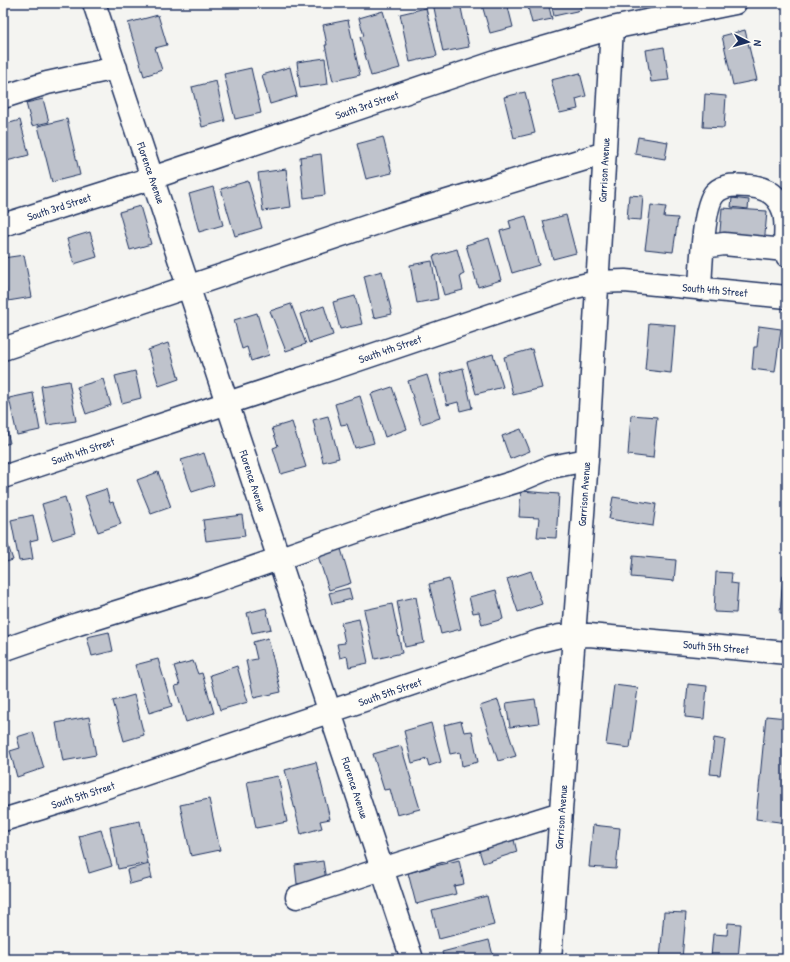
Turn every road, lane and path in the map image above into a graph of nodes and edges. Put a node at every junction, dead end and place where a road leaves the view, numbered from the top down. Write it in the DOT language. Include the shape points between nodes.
graph roads {
  1 [pos="94,3"];
  2 [pos="735,3"];
  3 [pos="612,28"];
  4 [pos="116,68"];
  5 [pos="3,97"];
  6 [pos="605,153"];
  7 [pos="152,178"];
  8 [pos="3,225"];
  9 [pos="704,247"];
  10 [pos="786,253"];
  11 [pos="597,282"];
  12 [pos="189,287"];
  13 [pos="700,288"];
  14 [pos="787,297"];
  15 [pos="3,349"];
  16 [pos="227,403"];
  17 [pos="587,460"];
  18 [pos="3,477"];
  19 [pos="279,558"];
  20 [pos="575,635"];
  21 [pos="3,650"];
  22 [pos="787,653"];
  23 [pos="330,712"];
  24 [pos="561,814"];
  25 [pos="3,820"];
  26 [pos="382,869"];
  27 [pos="297,897"];
  28 [pos="412,959"];
  29 [pos="550,959"];
  1 -- 4 [label="street, Florence Avenue"];
  2 -- 3 [label="street, South 3rd Street"];
  3 -- 6 [label="street, Garrison Avenue"];
  3 -- 7 [label="street, South 3rd Street" via="499,61"];
  4 -- 5 [label="street" via="47,83"];
  4 -- 7 [label="street, Florence Avenue"];
  6 -- 11 [label="street, Garrison Avenue"];
  6 -- 12 [label="street" via="398,216"];
  7 -- 8 [label="street, South 3rd Street"];
  7 -- 12 [label="street, Florence Avenue"];
  9 -- 10 [label="street" via="724,244"];
  9 -- 10 [label="street" via="707,210 714,194 724,187 736,185 760,187 774,195 782,206 785,218"];
  9 -- 13 [label="street"];
  11 -- 13 [label="street, South 4th Street"];
  11 -- 16 [label="street, South 4th Street" via="571,288"];
  11 -- 17 [label="street, Garrison Avenue"];
  12 -- 15 [label="street"];
  12 -- 16 [label="street, Florence Avenue"];
  13 -- 14 [label="street, South 4th Street"];
  16 -- 18 [label="street, South 4th Street"];
  16 -- 19 [label="street, Florence Avenue"];
  17 -- 19 [label="street" via="551,467 518,481 381,523"];
  17 -- 20 [label="street, Garrison Avenue"];
  19 -- 21 [label="street"];
  19 -- 23 [label="street, Florence Avenue"];
  20 -- 22 [label="street, South 5th Street"];
  20 -- 23 [label="street, South 5th Street" via="539,641"];
  20 -- 24 [label="street, Garrison Avenue"];
  23 -- 25 [label="street, South 5th Street"];
  23 -- 26 [label="street, Florence Avenue"];
  24 -- 26 [label="street"];
  24 -- 29 [label="street, Garrison Avenue"];
  26 -- 27 [label="street"];
  26 -- 28 [label="street, Florence Avenue"];
}
